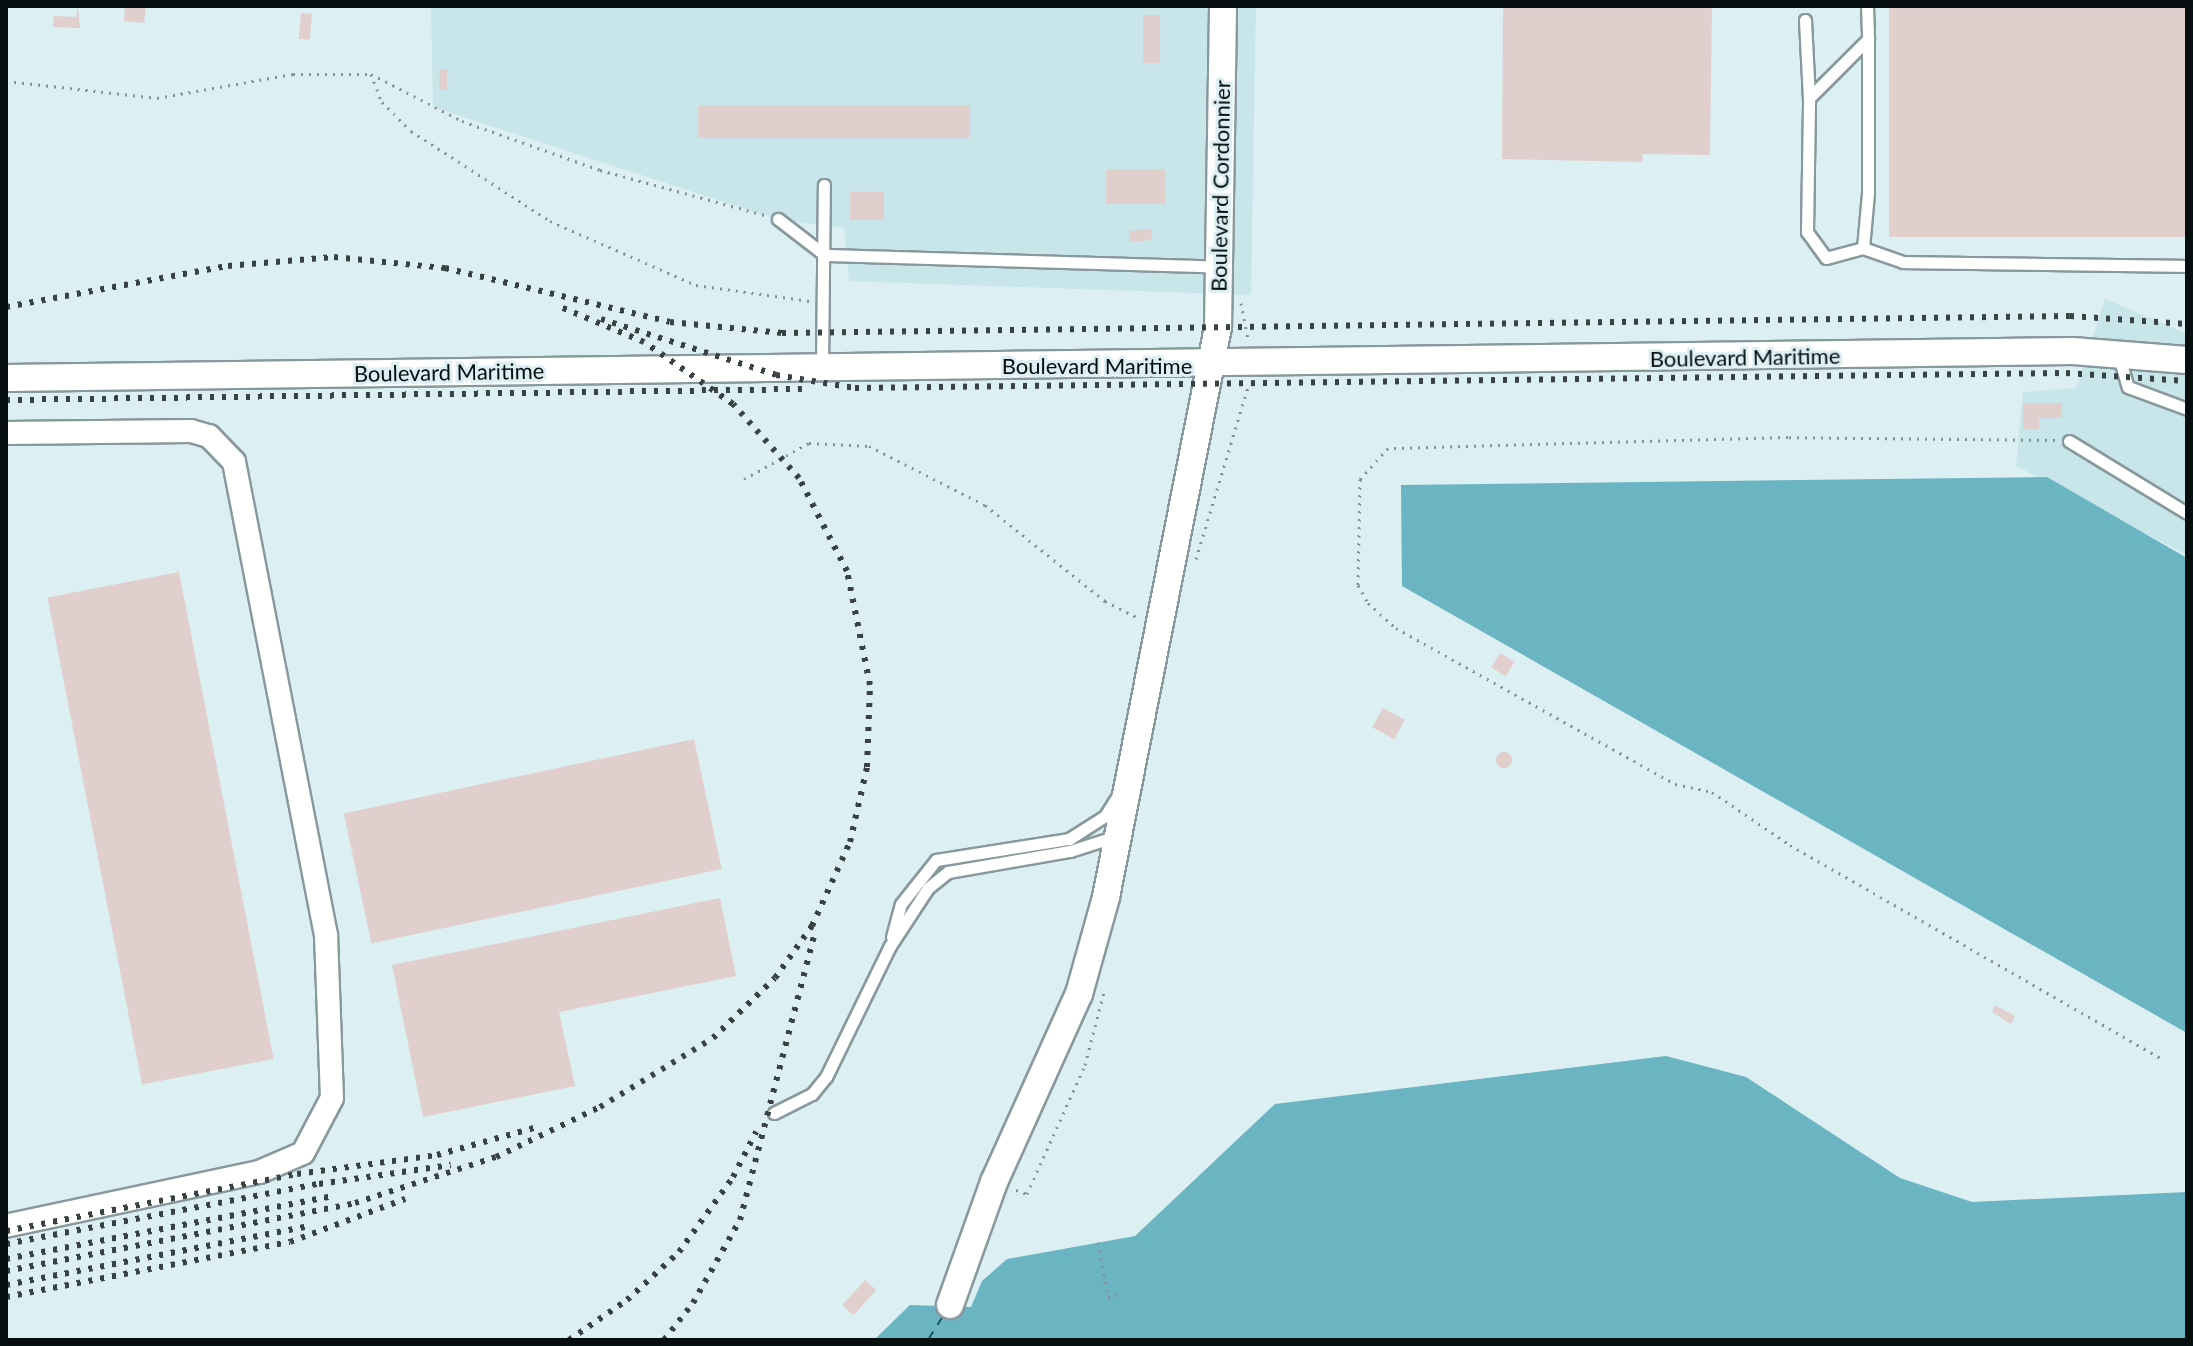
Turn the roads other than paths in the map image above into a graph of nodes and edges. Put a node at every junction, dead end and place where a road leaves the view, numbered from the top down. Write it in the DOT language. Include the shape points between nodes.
graph roads {
  1 [pos="1223,6"];
  2 [pos="1867,6"];
  3 [pos="1805,20"];
  4 [pos="1868,39"];
  5 [pos="1809,98"];
  6 [pos="824,185"];
  7 [pos="778,219"];
  8 [pos="1863,248"];
  9 [pos="825,255"];
  10 [pos="2187,266"];
  11 [pos="1219,267"];
  12 [pos="2118,353"];
  13 [pos="2187,360"];
  14 [pos="1211,365"];
  15 [pos="822,368"];
  16 [pos="6,378"];
  17 [pos="2187,409"];
  18 [pos="6,433"];
  19 [pos="2069,441"];
  20 [pos="2187,513"];
  21 [pos="1139,734"];
  22 [pos="1119,835"];
  23 [pos="890,946"];
  24 [pos="774,1113"];
  25 [pos="6,1226"];
  26 [pos="950,1305"];
  1 -- 11 [label="street, Boulevard Cordonnier"];
  2 -- 4 [label="lane"];
  3 -- 5 [label="lane"];
  4 -- 5 [label="lane"];
  4 -- 8 [label="lane"];
  5 -- 8 [label="lane" via="1807,232 1826,258"];
  6 -- 9 [label="lane"];
  7 -- 9 [label="lane"];
  8 -- 10 [label="lane" via="1903,262"];
  9 -- 11 [label="lane"];
  9 -- 15 [label="lane"];
  11 -- 14 [label="street, Boulevard Cordonnier"];
  12 -- 13 [label="street, Boulevard Maritime"];
  12 -- 14 [label="street, Boulevard Maritime"];
  12 -- 17 [label="lane" via="2128,387"];
  14 -- 15 [label="street, Boulevard Maritime"];
  14 -- 21 [label="street, Boulevard Cordonnier"];
  15 -- 16 [label="street, Boulevard Maritime"];
  18 -- 25 [label="street" via="191,431 209,436 234,462 326,935 332,1098 303,1153 259,1172"];
  19 -- 20 [label="lane"];
  21 -- 22 [label="street, Boulevard Cordonnier"];
  21 -- 23 [label="lane" via="1117,796 1089,831 936,860 901,904"];
  22 -- 23 [label="lane" via="1070,851 948,872 928,888"];
  22 -- 26 [label="street, Boulevard Cordonnier" via="1079,994 994,1182"];
  23 -- 24 [label="lane" via="826,1077 812,1094"];
}
